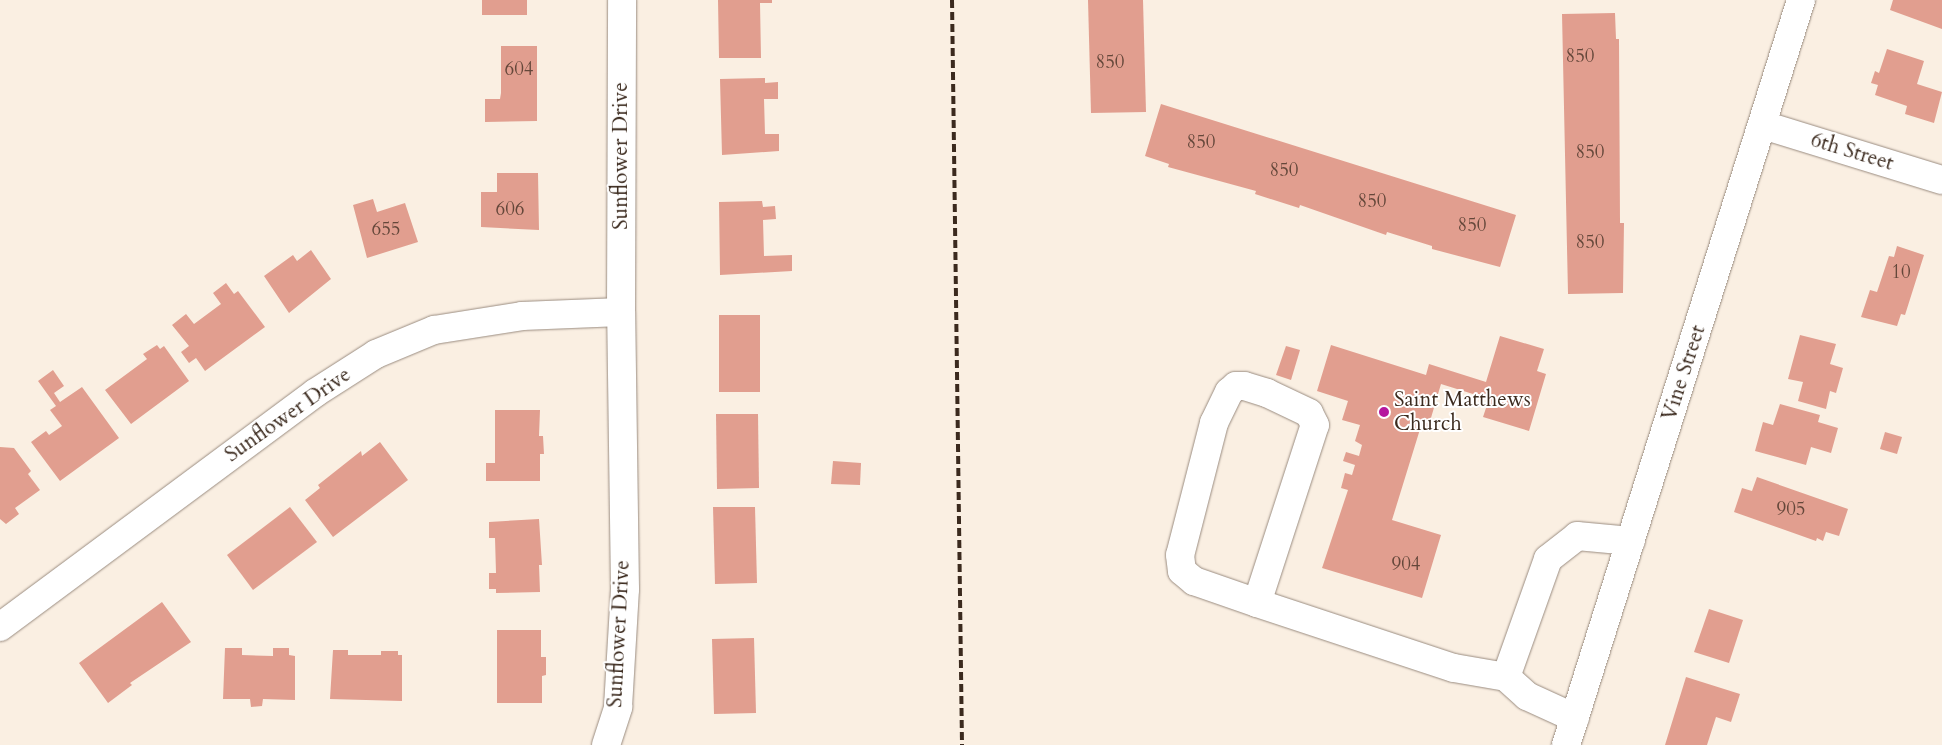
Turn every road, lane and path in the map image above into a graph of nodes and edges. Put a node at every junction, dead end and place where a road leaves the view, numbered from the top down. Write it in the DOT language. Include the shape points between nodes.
graph roads {
  1 [pos="622,0"];
  2 [pos="1801,0"];
  3 [pos="1763,125"];
  4 [pos="1942,180"];
  5 [pos="620,312"];
  6 [pos="1631,541"];
  7 [pos="1257,603"];
  8 [pos="0,627"];
  9 [pos="1506,677"];
  10 [pos="1574,718"];
  11 [pos="606,745"];
  12 [pos="1566,745"];
  1 -- 5 [label="street, Sunflower Drive"];
  2 -- 3 [label="street, Vine Street"];
  3 -- 4 [label="street, 6th Street"];
  3 -- 6 [label="street, Vine Street"];
  5 -- 8 [label="street, Sunflower Drive" via="522,316 434,330 376,354 315,393"];
  5 -- 11 [label="street, Sunflower Drive" via="625,589 618,707"];
  6 -- 9 [label="street" via="1577,536 1548,558"];
  6 -- 10 [label="street, Vine Street"];
  7 -- 7 [label="street" via="1194,582 1182,572 1180,555 1214,423 1229,392 1236,386 1268,393 1309,413 1315,425"];
  7 -- 9 [label="street" via="1454,668"];
  9 -- 10 [label="street" via="1527,696"];
  10 -- 12 [label="street, Vine Street"];
}
